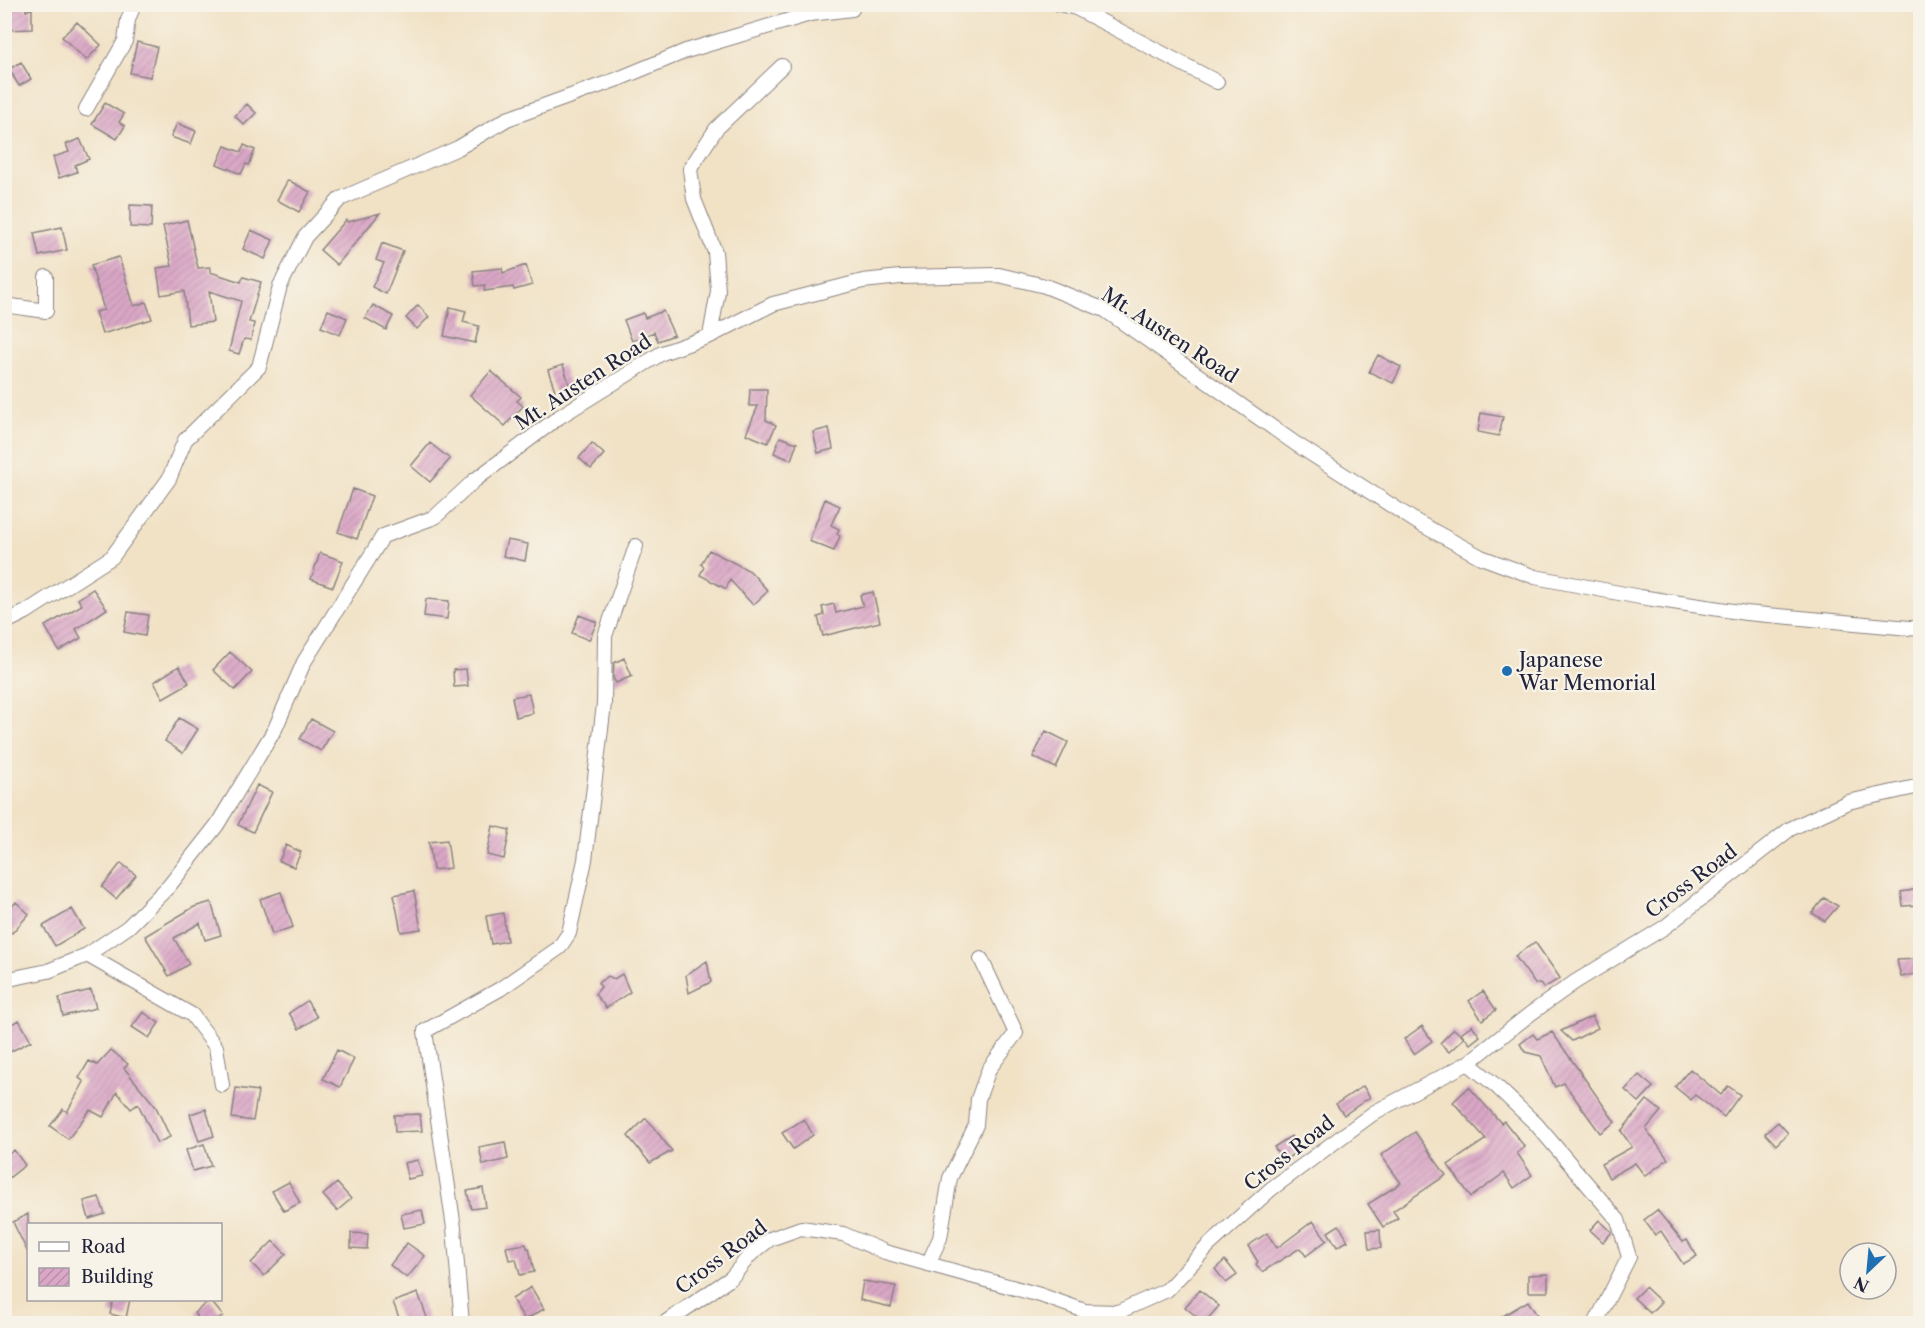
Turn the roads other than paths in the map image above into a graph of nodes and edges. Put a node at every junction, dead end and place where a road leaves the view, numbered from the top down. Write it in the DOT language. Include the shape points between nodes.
graph roads {
  1 [pos="134,4"];
  2 [pos="854,4"];
  3 [pos="1059,4"];
  4 [pos="782,66"];
  5 [pos="1217,82"];
  6 [pos="86,109"];
  7 [pos="46,276"];
  8 [pos="4,305"];
  9 [pos="710,336"];
  10 [pos="636,546"];
  11 [pos="4,623"];
  12 [pos="1920,629"];
  13 [pos="1920,786"];
  14 [pos="87,955"];
  15 [pos="981,959"];
  16 [pos="4,981"];
  17 [pos="1468,1063"];
  18 [pos="222,1086"];
  19 [pos="928,1264"];
  20 [pos="462,1323"];
  21 [pos="663,1323"];
  22 [pos="1595,1323"];
  1 -- 6 [label="street" via="125,40"];
  2 -- 11 [label="street" via="852,9 810,14 686,51 507,119 458,148 340,199 305,237 280,286 259,367 185,440 169,479 112,557"];
  3 -- 5 [label="street" via="1076,8"];
  4 -- 9 [label="street" via="716,129 690,169 694,199 716,252 718,291"];
  7 -- 8 [label="street" via="46,311"];
  9 -- 12 [label="street, Mt. Austen Road" via="773,304 863,281 999,275 1045,286 1105,310 1296,444 1417,522 1481,557 1535,576 1641,597 1746,613"];
  9 -- 14 [label="street, Mt. Austen Road" via="662,352 559,417 475,480 435,517 383,536 304,662 275,729 217,825 169,886 128,927"];
  10 -- 20 [label="street" via="605,636 604,704 585,860 569,933 559,948 500,989 425,1031 454,1228"];
  13 -- 17 [label="street, Cross Road" via="1848,802 1790,829 1665,927 1575,982"];
  14 -- 16 [label="street, Mt. Austen Road" via="48,971"];
  14 -- 18 [label="street" via="192,1015 216,1047"];
  15 -- 19 [label="street" via="1016,1033 989,1070 978,1099 976,1125 950,1178 940,1238"];
  17 -- 19 [label="street, Cross Road" via="1375,1112 1271,1189 1209,1245 1167,1290 1118,1312 1085,1311"];
  17 -- 22 [label="street" via="1536,1124 1618,1220 1629,1257"];
  19 -- 21 [label="street, Cross Road" via="843,1234 801,1228 770,1239 731,1278"];
}
